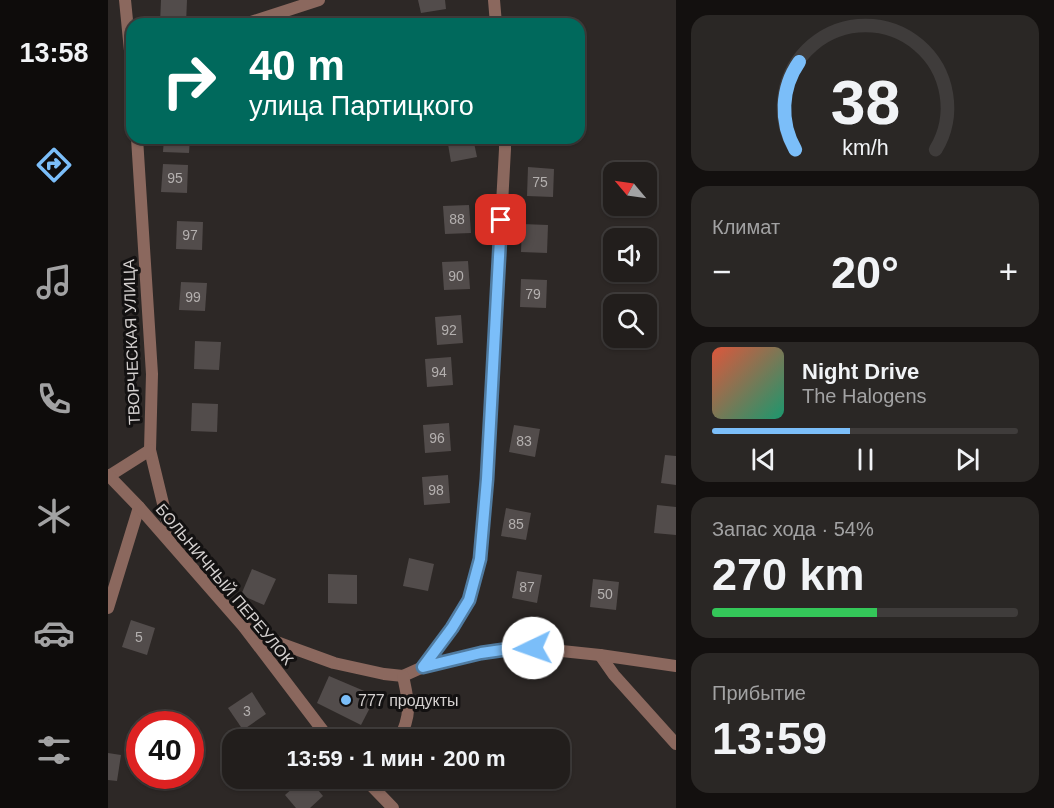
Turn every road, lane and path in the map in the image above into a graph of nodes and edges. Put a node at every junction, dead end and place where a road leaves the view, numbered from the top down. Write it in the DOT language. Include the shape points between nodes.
graph roads {
  1 [pos="125,0"];
  2 [pos="319,0"];
  3 [pos="493,1"];
  4 [pos="127,18"];
  5 [pos="264,18"];
  6 [pos="495,18"];
  7 [pos="137,144"];
  8 [pos="505,144"];
  9 [pos="150,450"];
  10 [pos="109,476"];
  11 [pos="139,507"];
  12 [pos="171,543"];
  13 [pos="108,608"];
  14 [pos="244,627"];
  15 [pos="600,655"];
  16 [pos="676,666"];
  17 [pos="423,667"];
  18 [pos="403,676"];
  19 [pos="322,729"];
  20 [pos="404,729"];
  21 [pos="676,744"];
  22 [pos="375,789"];
  23 [pos="393,808"];
  1 -- 4 [label="street"];
  2 -- 5 [label="street"];
  3 -- 6 [label="street"];
  7 -- 9 [label="street, ТВОРЧЕСКАЯ УЛИЦА" via="152,374"];
  8 -- 17 [label="street" via="480,559 469,600"];
  9 -- 10 [label="street"];
  9 -- 12 [label="street, ТВОРЧЕСКАЯ УЛИЦА"];
  10 -- 11 [label="street, БОЛЬНИЧНЫЙ ПЕРЕУЛОК"];
  11 -- 12 [label="street, БОЛЬНИЧНЫЙ ПЕРЕУЛОК"];
  11 -- 13 [label="street, БОЛЬНИЧНЫЙ ПЕРЕУЛОК"];
  12 -- 14 [label="street, БОЛЬНИЧНЫЙ ПЕРЕУЛОК"];
  14 -- 18 [label="street" via="334,663"];
  14 -- 19 [label="street, БОЛЬНИЧНЫЙ ПЕРЕУЛОК"];
  15 -- 16 [label="street"];
  15 -- 17 [label="street" via="533,648 502,650"];
  15 -- 21 [label="street"];
  17 -- 18 [label="street"];
  18 -- 20 [label="street" via="409,710"];
  22 -- 23 [label="street"];
}
